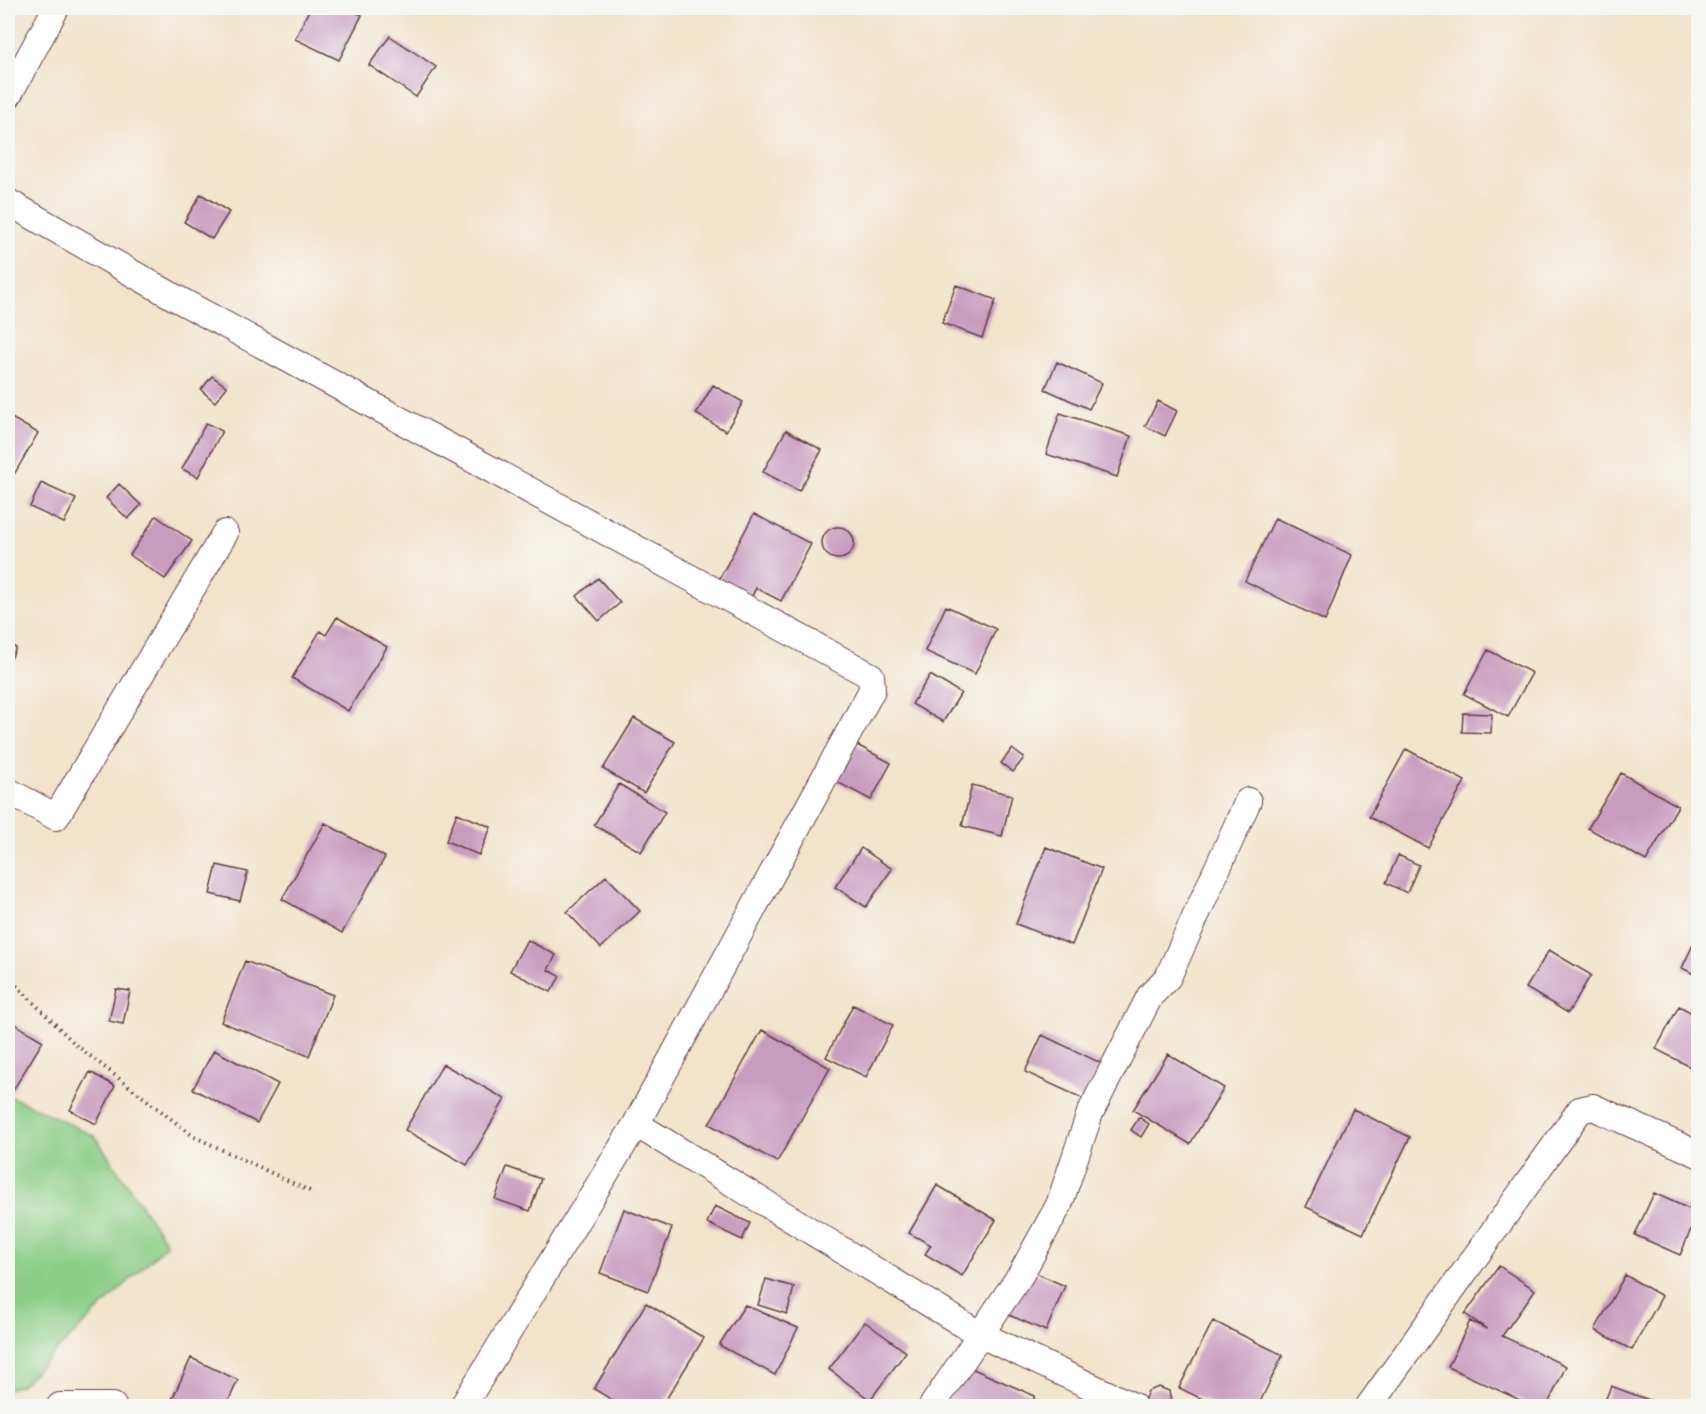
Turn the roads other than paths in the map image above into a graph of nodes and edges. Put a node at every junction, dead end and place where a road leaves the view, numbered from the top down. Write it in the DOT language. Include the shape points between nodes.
graph roads {
  1 [pos="56,8"];
  2 [pos="8,96"];
  3 [pos="8,202"];
  4 [pos="225,533"];
  5 [pos="8,791"];
  6 [pos="1248,801"];
  7 [pos="636,1124"];
  8 [pos="1698,1154"];
  9 [pos="979,1334"];
  10 [pos="60,1407"];
  11 [pos="113,1407"];
  12 [pos="463,1407"];
  13 [pos="932,1407"];
  14 [pos="1133,1407"];
  15 [pos="1369,1407"];
  1 -- 2 [label="street"];
  3 -- 7 [label="street" via="174,297 871,676 872,690"];
  4 -- 5 [label="street" via="56,817"];
  6 -- 9 [label="street" via="1168,977 1150,996 1090,1113 1059,1205 1021,1274"];
  7 -- 9 [label="street"];
  7 -- 12 [label="street"];
  8 -- 15 [label="street" via="1593,1107 1580,1110"];
  9 -- 13 [label="street"];
  9 -- 14 [label="street"];
  10 -- 11 [label="street"];
}
